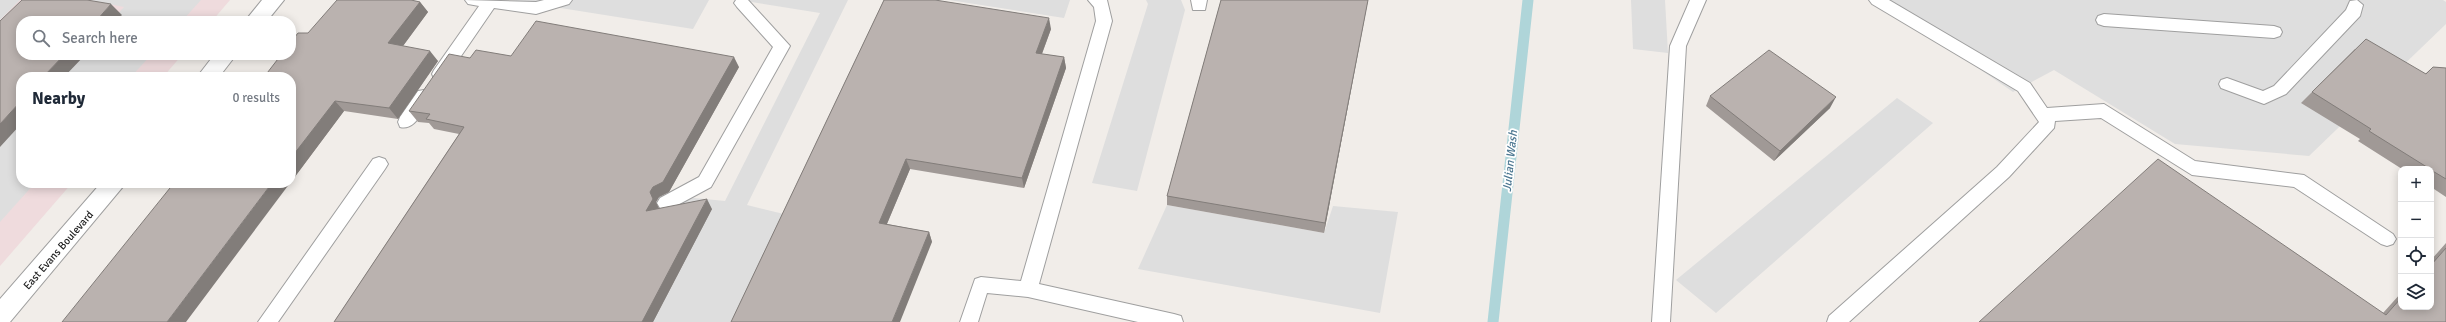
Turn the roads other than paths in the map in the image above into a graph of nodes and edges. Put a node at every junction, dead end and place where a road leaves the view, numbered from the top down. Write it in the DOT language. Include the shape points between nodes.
graph roads {
  1 [pos="274,0"];
  2 [pos="473,0"];
  3 [pos="564,0"];
  4 [pos="1096,0"];
  5 [pos="1698,0"];
  6 [pos="1877,0"];
  7 [pos="490,2"];
  8 [pos="742,3"];
  9 [pos="530,5"];
  10 [pos="2355,5"];
  11 [pos="260,16"];
  12 [pos="2104,20"];
  13 [pos="2274,32"];
  14 [pos="222,60"];
  15 [pos="211,72"];
  16 [pos="2227,84"];
  17 [pos="2044,116"];
  18 [pos="406,122"];
  19 [pos="379,164"];
  20 [pos="111,188"];
  21 [pos="666,204"];
  22 [pos="2387,239"];
  23 [pos="1028,289"];
  24 [pos="0,316"];
  25 [pos="267,322"];
  26 [pos="968,322"];
  27 [pos="1174,322"];
  28 [pos="1661,322"];
  29 [pos="1836,322"];
  1 -- 11 [label="street"];
  2 -- 7 [label="lane"];
  3 -- 9 [label="lane"];
  4 -- 23 [label="lane" via="1101,4 1104,21"];
  5 -- 28 [label="lane" via="1678,46"];
  6 -- 17 [label="lane" via="2024,87"];
  7 -- 9 [label="lane"];
  7 -- 18 [label="lane"];
  8 -- 21 [label="lane" via="782,46 705,182"];
  10 -- 16 [label="lane" via="2354,12 2280,90 2264,98"];
  12 -- 13 [label="lane"];
  14 -- 15 [label="street"];
  17 -- 22 [label="lane" via="2104,111 2192,168 2298,180"];
  17 -- 29 [label="lane" via="2048,122 2003,172"];
  19 -- 25 [label="lane"];
  20 -- 24 [label="street, East Evans Boulevard"];
  23 -- 26 [label="lane" via="981,285"];
  23 -- 27 [label="lane"];
}
